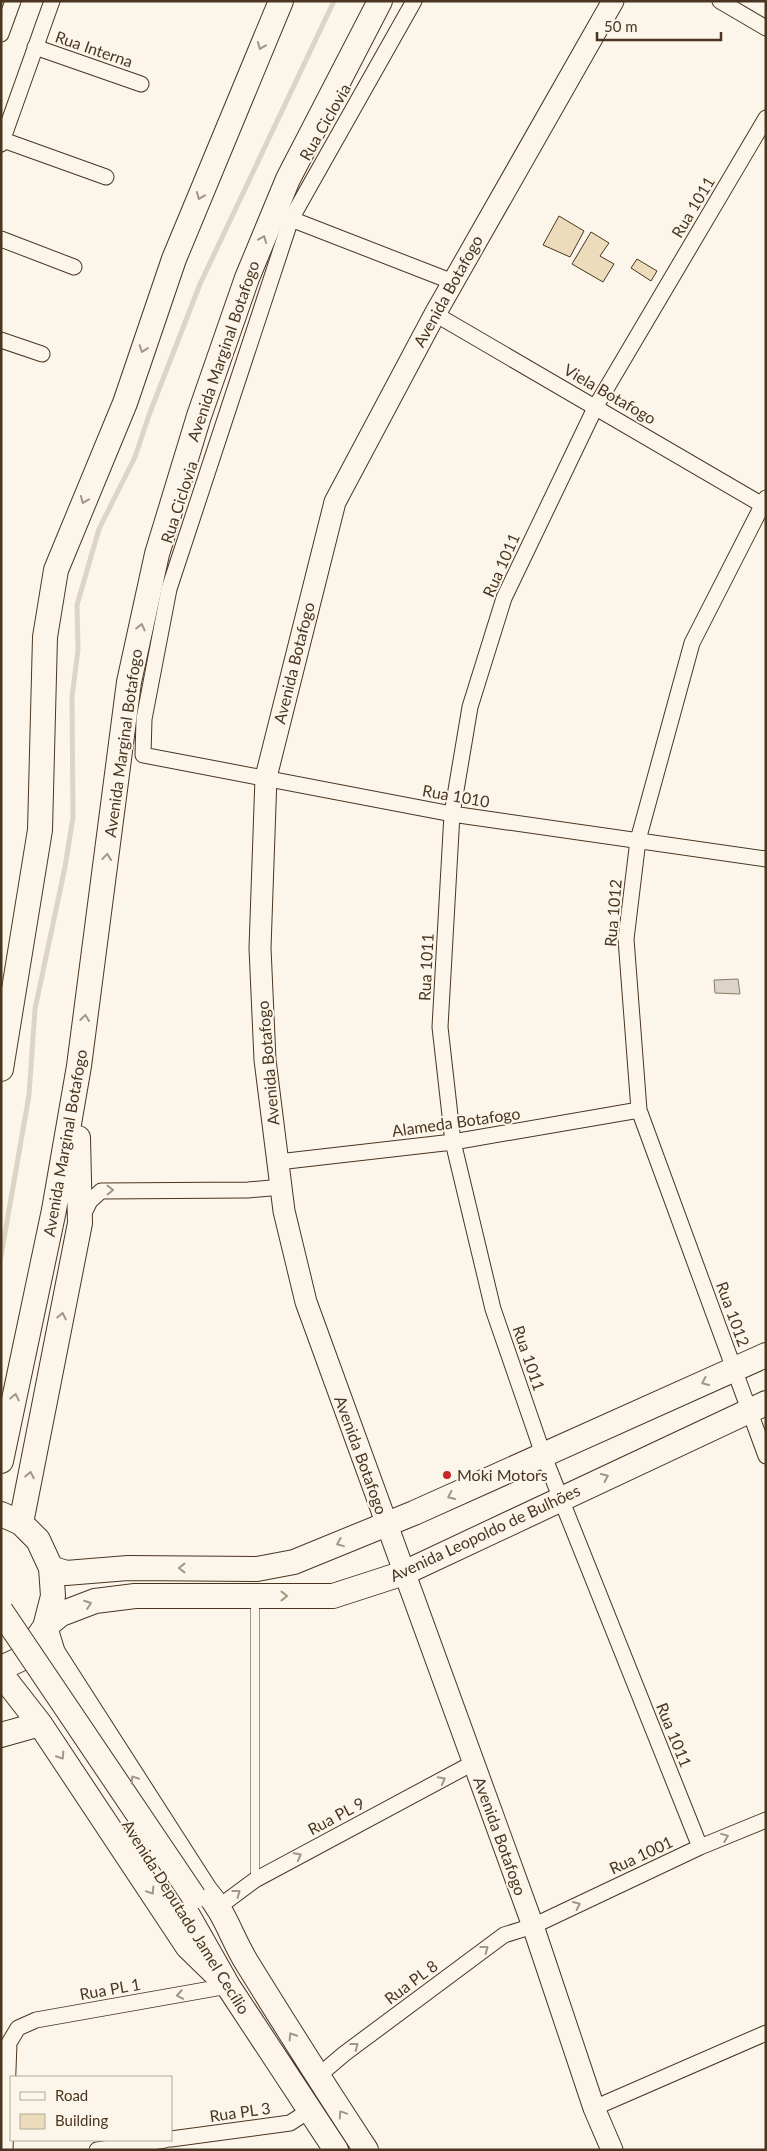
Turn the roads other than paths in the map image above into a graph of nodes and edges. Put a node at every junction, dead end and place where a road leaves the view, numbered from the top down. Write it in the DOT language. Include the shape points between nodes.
graph roads {
  1 [pos="13,1"];
  2 [pos="52,1"];
  3 [pos="280,1"];
  4 [pos="380,1"];
  5 [pos="414,1"];
  6 [pos="613,1"];
  7 [pos="720,1"];
  8 [pos="766,28"];
  9 [pos="1,34"];
  10 [pos="36,47"];
  11 [pos="141,84"];
  12 [pos="766,118"];
  13 [pos="3,134"];
  14 [pos="106,177"];
  15 [pos="291,219"];
  16 [pos="1,239"];
  17 [pos="74,267"];
  18 [pos="453,282"];
  19 [pos="435,314"];
  20 [pos="1,340"];
  21 [pos="42,354"];
  22 [pos="596,406"];
  23 [pos="764,503"];
  24 [pos="143,755"];
  25 [pos="266,777"];
  26 [pos="452,814"];
  27 [pos="638,840"];
  28 [pos="766,859"];
  29 [pos="79,1066"];
  30 [pos="1,1069"];
  31 [pos="639,1110"];
  32 [pos="453,1142"];
  33 [pos="278,1162"];
  34 [pos="282,1188"];
  35 [pos="80,1223"];
  36 [pos="766,1355"];
  37 [pos="734,1369"];
  38 [pos="757,1407"];
  39 [pos="543,1454"];
  40 [pos="766,1456"];
  41 [pos="1,1461"];
  42 [pos="561,1498"];
  43 [pos="11,1518"];
  44 [pos="386,1525"];
  45 [pos="52,1568"];
  46 [pos="404,1573"];
  47 [pos="255,1596"];
  48 [pos="1,1611"];
  49 [pos="45,1627"];
  50 [pos="1,1635"];
  51 [pos="1,1668"];
  52 [pos="1,1674"];
  53 [pos="40,1724"];
  54 [pos="1,1735"];
  55 [pos="473,1763"];
  56 [pos="766,1820"];
  57 [pos="700,1847"];
  58 [pos="255,1880"];
  59 [pos="190,1904"];
  60 [pos="220,1906"];
  61 [pos="533,1926"];
  62 [pos="244,1958"];
  63 [pos="228,1986"];
  64 [pos="766,2033"];
  65 [pos="317,2077"];
  66 [pos="594,2108"];
  67 [pos="310,2110"];
  68 [pos="172,2139"];
  69 [pos="158,2141"];
  70 [pos="5,2150"];
  71 [pos="97,2150"];
  72 [pos="336,2150"];
  73 [pos="366,2150"];
  74 [pos="612,2150"];
  1 -- 9 [label="street"];
  2 -- 10 [label="street, Rua Interna"];
  3 -- 30 [label="main road, one-way" via="174,259 125,403 56,570 45,637 40,830"];
  29 -- 4 [label="main road, Avenida Marginal Botafogo, one-way" via="129,682 158,554 199,416 247,278 288,179"];
  5 -- 15 [label="street, Rua Ciclovia"];
  6 -- 18 [label="street, Avenida Botafogo"];
  7 -- 8 [label="street"];
  10 -- 11 [label="street, Rua Interna"];
  10 -- 13 [label="street, Rua Interna"];
  12 -- 22 [label="street, Rua 1011"];
  13 -- 14 [label="street, Rua Interna"];
  15 -- 18 [label="street"];
  15 -- 24 [label="street, Rua Ciclovia" via="169,589 144,719"];
  16 -- 17 [label="street"];
  18 -- 19 [label="street, Avenida Botafogo"];
  19 -- 22 [label="street, Viela Botafogo"];
  19 -- 25 [label="street, Avenida Botafogo" via="335,502"];
  20 -- 21 [label="street"];
  22 -- 23 [label="street, Viela Botafogo"];
  22 -- 26 [label="street, Rua 1011" via="504,598 470,706"];
  23 -- 27 [label="street, Rua 1012" via="692,643"];
  24 -- 25 [label="street, Rua 1010"];
  25 -- 26 [label="street, Rua 1010"];
  25 -- 33 [label="street, Avenida Botafogo" via="260,948 265,1060"];
  26 -- 27 [label="street, Rua 1010"];
  26 -- 32 [label="street, Rua 1011" via="440,1027"];
  27 -- 28 [label="street, Rua 1010"];
  27 -- 31 [label="street, Rua 1012" via="626,940"];
  29 -- 35 [label="main road"];
  41 -- 29 [label="main road, Avenida Marginal Botafogo, one-way" via="54,1210"];
  31 -- 32 [label="street, Alameda Botafogo"];
  31 -- 37 [label="street, Rua 1012"];
  32 -- 33 [label="street, Alameda Botafogo"];
  32 -- 39 [label="street, Rua 1011" via="493,1309"];
  33 -- 34 [label="street, Avenida Botafogo"];
  35 -- 34 [label="street, one-way" via="90,1201 101,1191"];
  34 -- 44 [label="street, Avenida Botafogo" via="284,1210 306,1302"];
  43 -- 35 [label="main road, one-way"];
  36 -- 37 [label="main road"];
  37 -- 38 [label="street, Rua 1012"];
  37 -- 39 [label="main road, one-way"];
  38 -- 40 [label="street, Rua 1012"];
  42 -- 38 [label="main road, Avenida Leopoldo de Bulhões, one-way"];
  39 -- 42 [label="street, Rua 1011"];
  39 -- 44 [label="main road, one-way"];
  42 -- 46 [label="main road, Avenida Leopoldo de Bulhões"];
  42 -- 57 [label="street, Rua 1011"];
  43 -- 45 [label="main road" via="38,1540"];
  44 -- 45 [label="main road, one-way" via="294,1562 257,1569 128,1568 66,1572"];
  44 -- 46 [label="street, Avenida Botafogo"];
  45 -- 49 [label="main road" via="53,1596"];
  47 -- 46 [label="main road, Avenida Leopoldo de Bulhões, one-way" via="333,1596"];
  46 -- 55 [label="street, Avenida Botafogo"];
  49 -- 47 [label="main road, Avenida Leopoldo de Bulhões, one-way" via="61,1614 95,1601 135,1596"];
  47 -- 58 [label="lane"];
  48 -- 59 [label="main road, Avenida Deputado Jamel Cecílio, bridge"];
  49 -- 51 [label="main road" via="23,1658"];
  60 -- 49 [label="main road, Avenida Deputado Jamel Cecílio, one-way" via="205,1890 52,1653"];
  50 -- 59 [label="main road, Avenida Deputado Jamel Cecílio"];
  52 -- 53 [label="main road"];
  53 -- 54 [label="main road"];
  53 -- 63 [label="main road, one-way" via="188,1947"];
  58 -- 55 [label="street, Rua PL 9, one-way"];
  55 -- 61 [label="street, Avenida Botafogo"];
  57 -- 56 [label="street, Rua 1001, one-way"];
  61 -- 57 [label="street, Rua 1001, one-way"];
  60 -- 58 [label="street, Rua PL 9, one-way"];
  59 -- 62 [label="main road, Avenida Deputado Jamel Cecílio"];
  59 -- 63 [label="main road, Avenida Deputado Jamel Cecílio"];
  60 -- 62 [label="main road, Avenida Deputado Jamel Cecílio"];
  65 -- 61 [label="street, Rua PL 8, one-way" via="504,1934"];
  61 -- 66 [label="street, Avenida Botafogo"];
  65 -- 62 [label="main road, Avenida Deputado Jamel Cecílio, one-way"];
  63 -- 67 [label="main road, Avenida Deputado Jamel Cecílio"];
  63 -- 70 [label="street, Rua PL 1, one-way" via="36,2020 18,2028 9,2043"];
  64 -- 66 [label="street"];
  73 -- 65 [label="main road, Avenida Deputado Jamel Cecílio, one-way"];
  66 -- 74 [label="street, Avenida Botafogo"];
  67 -- 68 [label="street, Rua PL 3" via="290,2123"];
  67 -- 72 [label="main road, Avenida Deputado Jamel Cecílio"];
  69 -- 71 [label="street"];
}
